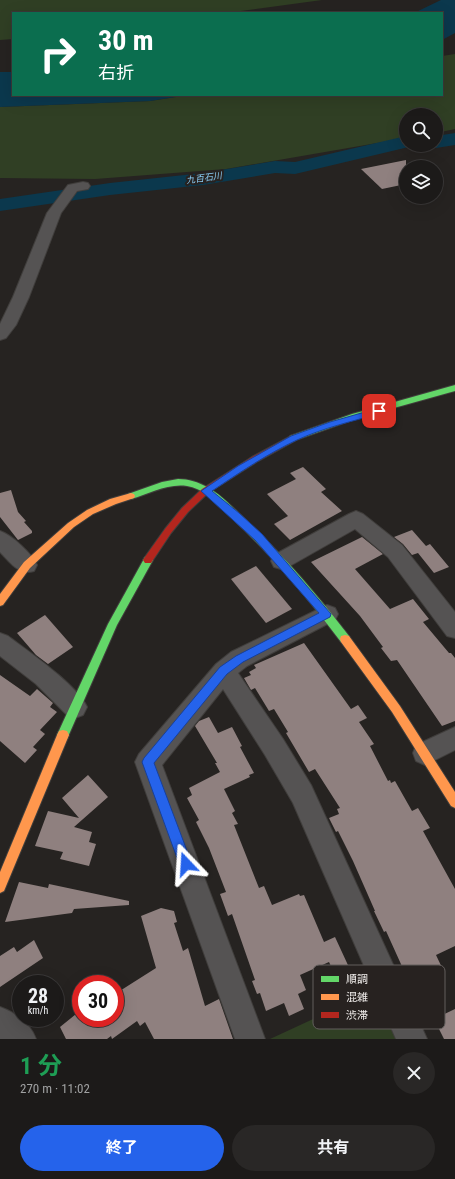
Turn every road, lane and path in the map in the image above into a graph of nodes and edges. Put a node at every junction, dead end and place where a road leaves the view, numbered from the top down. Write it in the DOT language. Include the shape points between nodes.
graph roads {
  1 [pos="78,187"];
  2 [pos="0,335"];
  3 [pos="455,388"];
  4 [pos="206,491"];
  5 [pos="0,539"];
  6 [pos="281,561"];
  7 [pos="28,565"];
  8 [pos="0,602"];
  9 [pos="326,614"];
  10 [pos="455,629"];
  11 [pos="0,643"];
  12 [pos="224,671"];
  13 [pos="75,707"];
  14 [pos="455,738"];
  15 [pos="425,752"];
  16 [pos="455,802"];
  17 [pos="0,887"];
  18 [pos="379,965"];
  19 [pos="0,1022"];
  20 [pos="408,1029"];
  21 [pos="21,1039"];
  22 [pos="250,1039"];
  23 [pos="412,1039"];
  1 -- 2 [label="street" via="62,201 54,213 21,298 8,325"];
  3 -- 4 [label="street" via="294,438"];
  4 -- 6 [label="street" via="236,515"];
  4 -- 7 [label="street" via="188,482 178,482 101,506 76,522"];
  4 -- 13 [label="street" via="164,536 140,572 115,619"];
  5 -- 7 [label="street"];
  6 -- 9 [label="street"];
  6 -- 10 [label="street" via="356,519 395,551"];
  7 -- 8 [label="street"];
  9 -- 12 [label="street" via="239,659"];
  9 -- 15 [label="street" via="368,669"];
  11 -- 13 [label="street" via="44,677"];
  12 -- 18 [label="street" via="302,794"];
  12 -- 22 [label="street" via="148,762"];
  13 -- 17 [label="street"];
  14 -- 15 [label="street"];
  15 -- 16 [label="street"];
  19 -- 21 [label="street"];
  20 -- 23 [label="street"];
}
